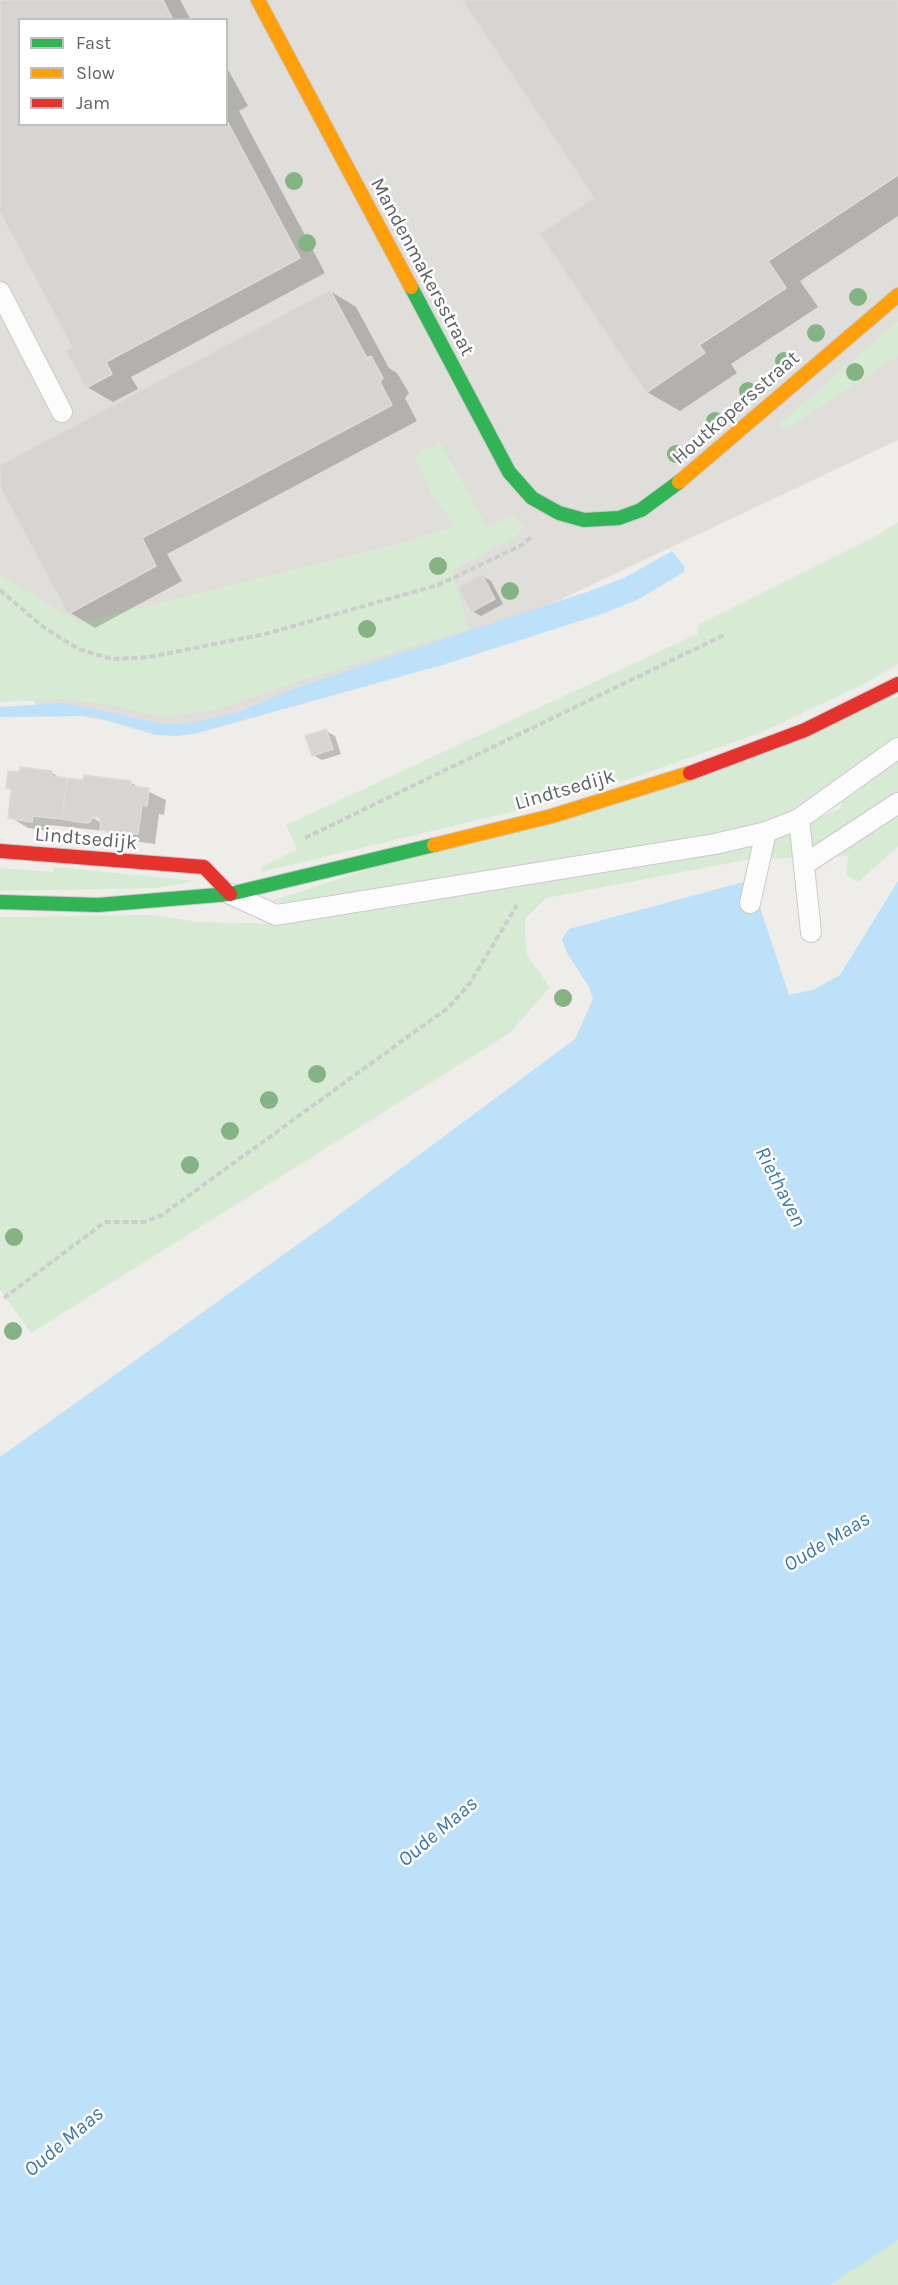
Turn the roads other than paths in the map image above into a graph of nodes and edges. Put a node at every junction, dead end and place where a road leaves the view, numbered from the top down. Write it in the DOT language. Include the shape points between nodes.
graph roads {
  1 [pos="258,0"];
  2 [pos="0,292"];
  3 [pos="898,295"];
  4 [pos="62,412"];
  5 [pos="584,520"];
  6 [pos="898,684"];
  7 [pos="898,748"];
  8 [pos="898,803"];
  9 [pos="799,819"];
  10 [pos="766,832"];
  11 [pos="0,851"];
  12 [pos="806,864"];
  13 [pos="230,894"];
  14 [pos="0,902"];
  15 [pos="750,903"];
  16 [pos="811,932"];
  1 -- 5 [label="street, Mandenmakersstraat" via="509,472 532,498 559,513"];
  2 -- 4 [label="lane"];
  3 -- 5 [label="street, Houtkopersstraat" via="663,496 620,518"];
  6 -- 13 [label="street, Lindtsedijk" via="805,730 691,773 552,816"];
  7 -- 9 [label="lane"];
  8 -- 12 [label="lane"];
  9 -- 10 [label="lane"];
  9 -- 12 [label="lane"];
  10 -- 13 [label="lane" via="715,844 276,915"];
  10 -- 15 [label="lane"];
  11 -- 13 [label="street, Lindtsedijk" via="204,867"];
  12 -- 16 [label="lane"];
  13 -- 14 [label="street, Lindtsedijk" via="98,905"];
}
